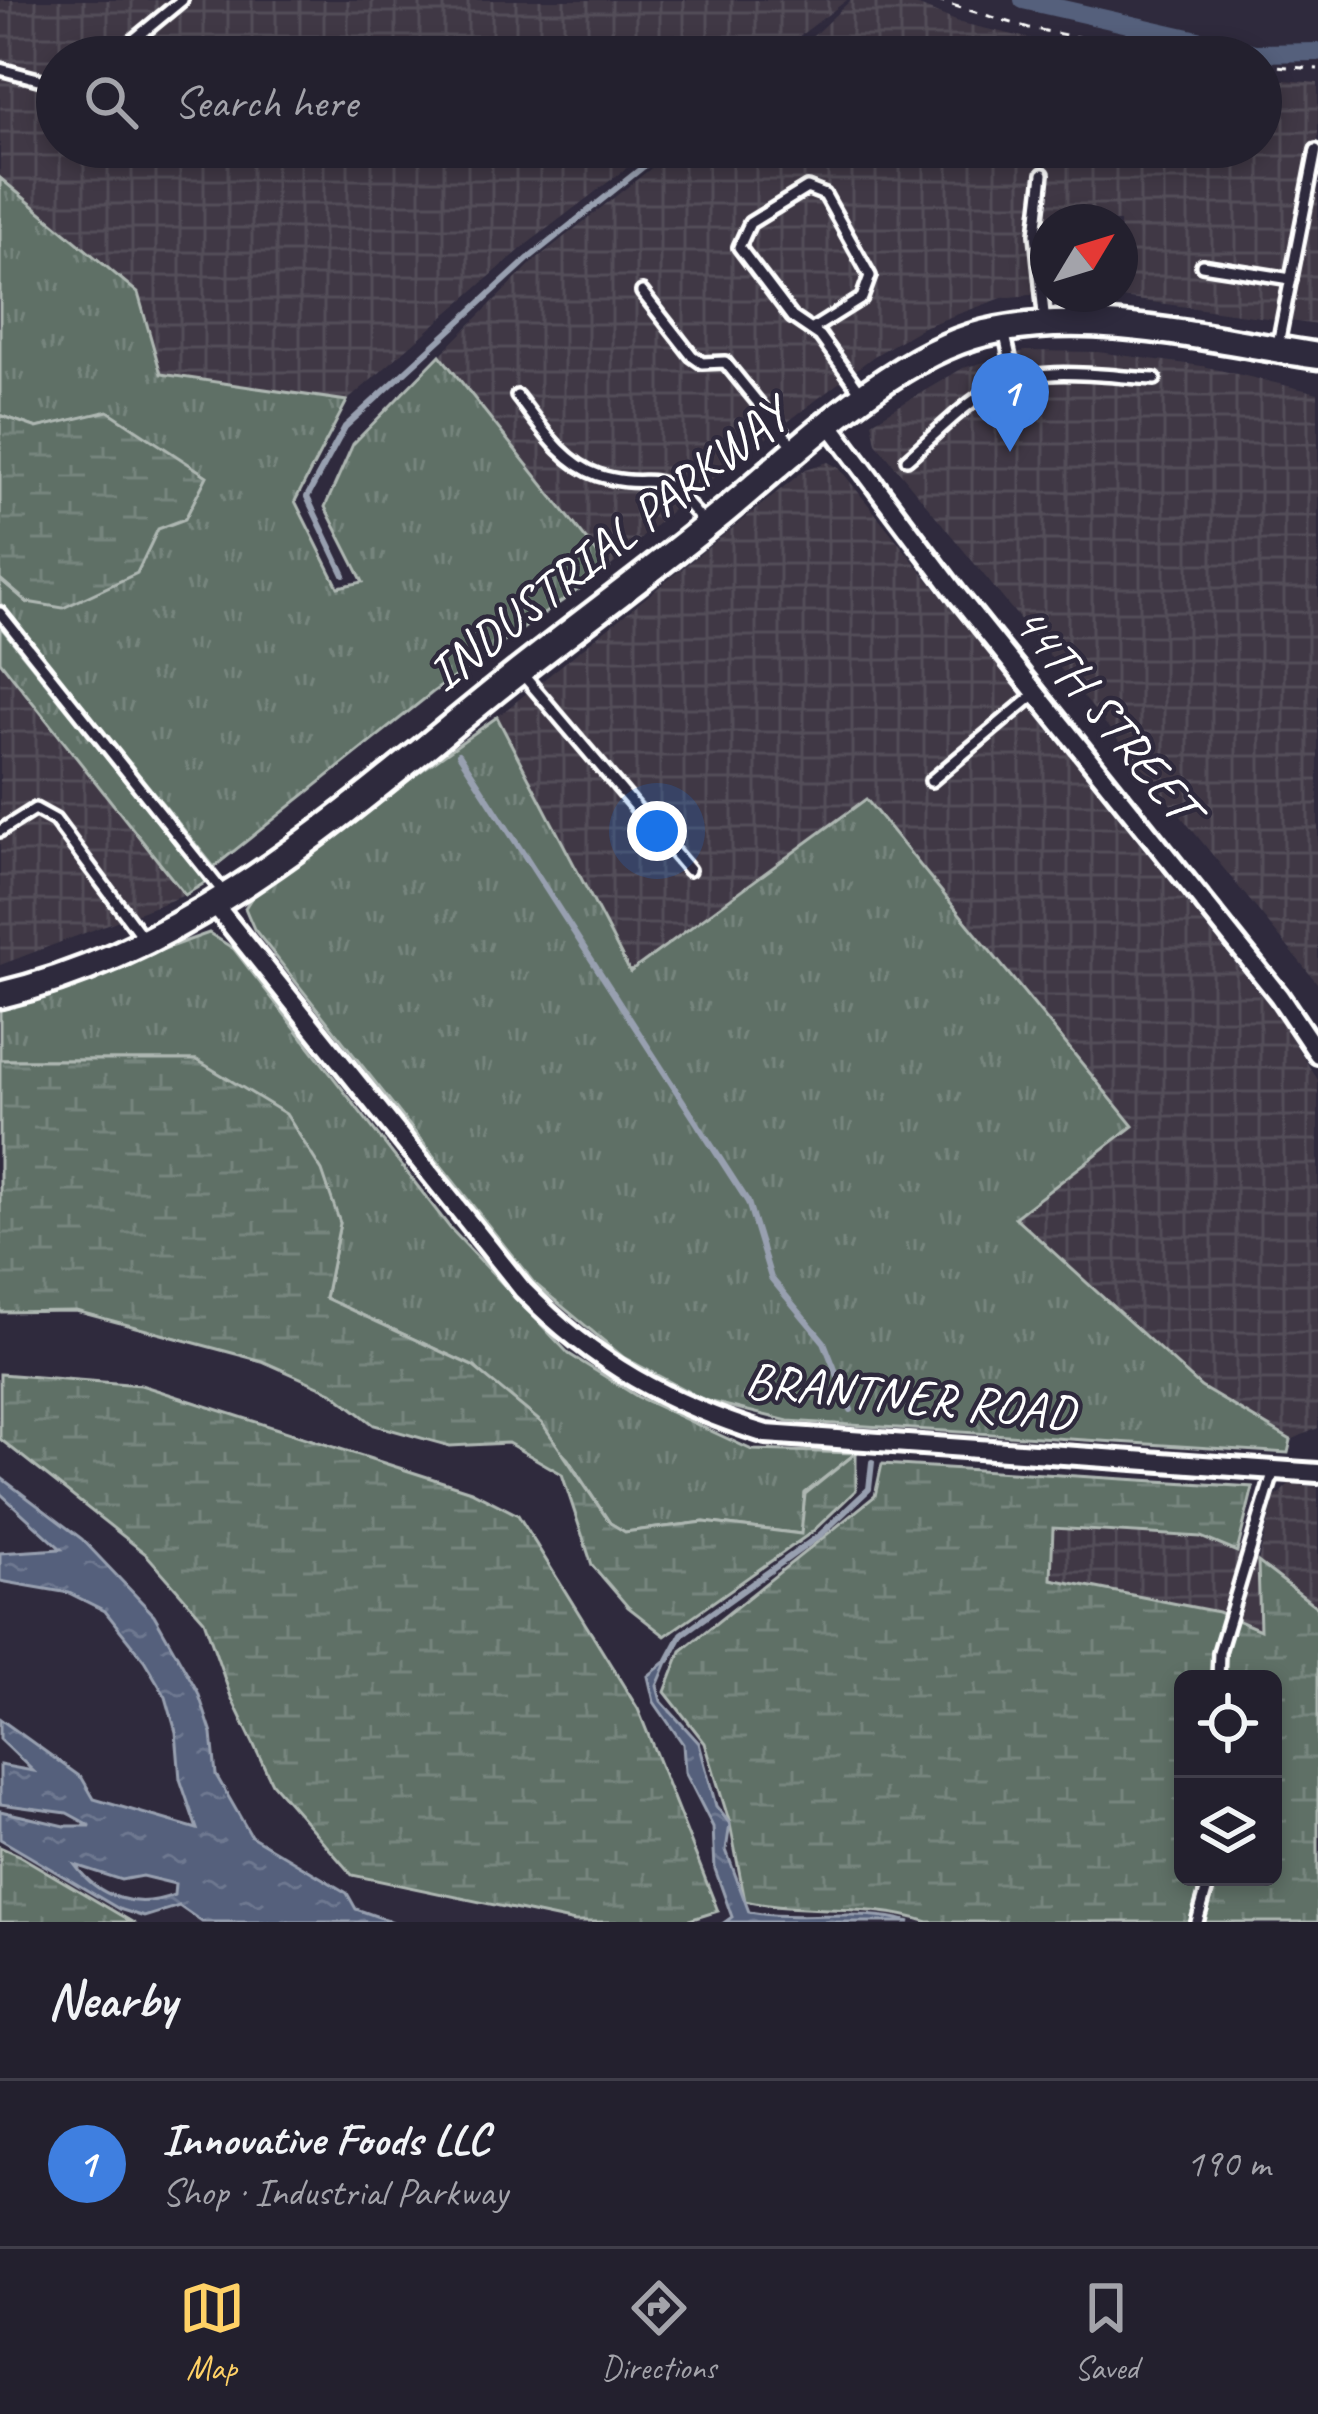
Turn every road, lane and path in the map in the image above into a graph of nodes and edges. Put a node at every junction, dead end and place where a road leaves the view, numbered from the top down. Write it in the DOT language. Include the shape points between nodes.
graph roads {
  1 [pos="182,0"];
  2 [pos="935,0"];
  3 [pos="138,36"];
  4 [pos="1071,36"];
  5 [pos="1282,66"];
  6 [pos="0,69"];
  7 [pos="1318,69"];
  8 [pos="36,78"];
  9 [pos="1316,150"];
  10 [pos="1043,174"];
  11 [pos="1202,265"];
  12 [pos="1291,279"];
  13 [pos="642,292"];
  14 [pos="1045,326"];
  15 [pos="811,330"];
  16 [pos="1004,330"];
  17 [pos="1277,350"];
  18 [pos="1318,356"];
  19 [pos="1155,379"];
  20 [pos="1015,380"];
  21 [pos="517,396"];
  22 [pos="866,398"];
  23 [pos="830,425"];
  24 [pos="797,452"];
  25 [pos="908,459"];
  26 [pos="706,526"];
  27 [pos="0,613"];
  28 [pos="520,671"];
  29 [pos="1036,693"];
  30 [pos="932,781"];
  31 [pos="0,831"];
  32 [pos="689,871"];
  33 [pos="220,901"];
  34 [pos="146,943"];
  35 [pos="0,994"];
  36 [pos="1318,1054"];
  37 [pos="1274,1470"];
  38 [pos="1318,1473"];
  39 [pos="1218,1670"];
  40 [pos="1207,1886"];
  41 [pos="1197,1922"];
  1 -- 3 [label="lane"];
  2 -- 4 [label="path"];
  5 -- 7 [label="path"];
  6 -- 8 [label="lane"];
  9 -- 12 [label="lane"];
  10 -- 14 [label="lane" via="1036,235"];
  11 -- 12 [label="lane"];
  12 -- 17 [label="lane"];
  13 -- 24 [label="lane" via="692,356 725,362"];
  14 -- 16 [label="street, INDUSTRIAL PARKWAY"];
  14 -- 17 [label="street, INDUSTRIAL PARKWAY"];
  15 -- 15 [label="lane" via="739,247 750,223 808,188 824,195 870,276 862,298"];
  15 -- 22 [label="lane"];
  16 -- 20 [label="lane"];
  16 -- 22 [label="street, INDUSTRIAL PARKWAY" via="946,346"];
  17 -- 18 [label="street, INDUSTRIAL PARKWAY"];
  19 -- 20 [label="lane"];
  20 -- 25 [label="lane" via="980,397"];
  21 -- 26 [label="lane" via="559,449 595,474 676,488"];
  22 -- 23 [label="street, INDUSTRIAL PARKWAY"];
  23 -- 24 [label="street, INDUSTRIAL PARKWAY"];
  23 -- 29 [label="street, 44TH STREET"];
  24 -- 26 [label="street, INDUSTRIAL PARKWAY"];
  26 -- 28 [label="street, INDUSTRIAL PARKWAY"];
  27 -- 33 [label="lane"];
  28 -- 32 [label="lane"];
  28 -- 33 [label="street, INDUSTRIAL PARKWAY"];
  29 -- 30 [label="lane"];
  29 -- 36 [label="street, 44TH STREET"];
  31 -- 34 [label="lane" via="35,809 55,820"];
  33 -- 34 [label="street, INDUSTRIAL PARKWAY"];
  33 -- 37 [label="street, BRANTNER ROAD" via="523,1290 572,1340 635,1379 766,1434"];
  34 -- 35 [label="street, INDUSTRIAL PARKWAY"];
  37 -- 38 [label="street, BRANTNER ROAD"];
  37 -- 39 [label="lane"];
  40 -- 41 [label="lane"];
}
